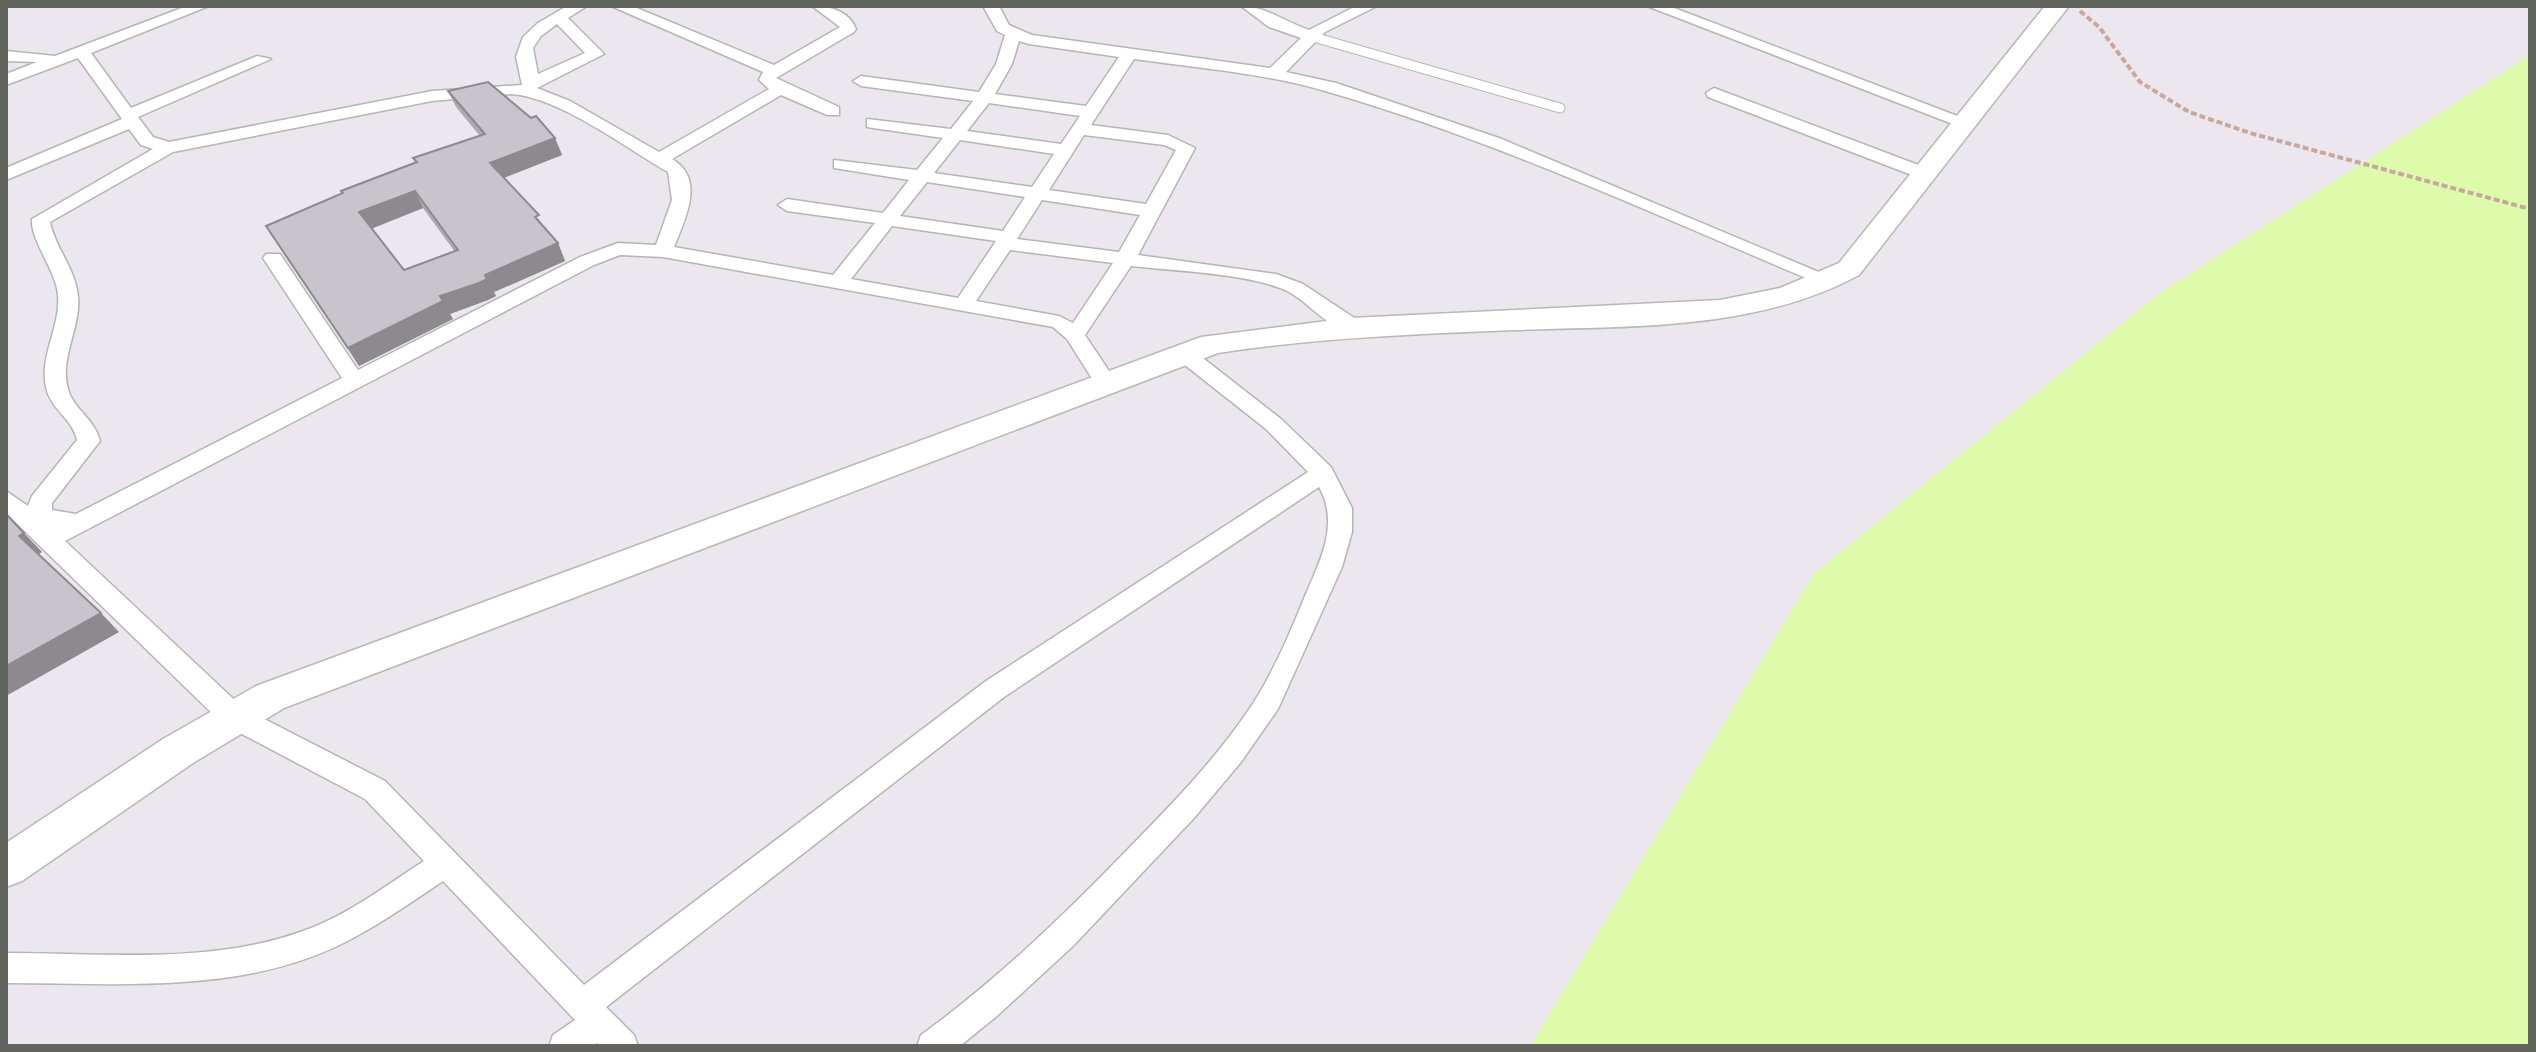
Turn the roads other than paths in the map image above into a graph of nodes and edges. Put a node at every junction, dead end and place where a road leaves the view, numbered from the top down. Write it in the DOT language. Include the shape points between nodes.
graph roads {
  1 [pos="201,6"];
  2 [pos="579,6"];
  3 [pos="619,6"];
  4 [pos="820,6"];
  5 [pos="991,6"];
  6 [pos="1249,6"];
  7 [pos="1369,6"];
  8 [pos="1655,6"];
  9 [pos="2067,8"];
  10 [pos="558,17"];
  11 [pos="1013,34"];
  12 [pos="1310,36"];
  13 [pos="80,50"];
  14 [pos="1129,54"];
  15 [pos="6,56"];
  16 [pos="57,58"];
  17 [pos="263,59"];
  18 [pos="1274,74"];
  19 [pos="6,80"];
  20 [pos="777,80"];
  21 [pos="861,81"];
  22 [pos="530,86"];
  23 [pos="1714,93"];
  24 [pos="984,98"];
  25 [pos="1560,108"];
  26 [pos="1974,109"];
  27 [pos="833,111"];
  28 [pos="1091,112"];
  29 [pos="130,118"];
  30 [pos="873,123"];
  31 [pos="1079,129"];
  32 [pos="956,135"];
  33 [pos="168,148"];
  34 [pos="1066,150"];
  35 [pos="659,159"];
  36 [pos="840,164"];
  37 [pos="1923,173"];
  38 [pos="6,175"];
  39 [pos="922,176"];
  40 [pos="1037,194"];
  41 [pos="787,205"];
  42 [pos="1153,211"];
  43 [pos="888,219"];
  44 [pos="1006,240"];
  45 [pos="663,251"];
  46 [pos="273,258"];
  47 [pos="1125,260"];
  48 [pos="1830,281"];
  49 [pos="838,282"];
  50 [pos="964,304"];
  51 [pos="1355,328"];
  52 [pos="1075,335"];
  53 [pos="1183,353"];
  54 [pos="353,379"];
  55 [pos="1106,383"];
  56 [pos="1323,473"];
  57 [pos="6,499"];
  58 [pos="80,523"];
  59 [pos="46,540"];
  60 [pos="233,716"];
  61 [pos="445,863"];
  62 [pos="6,867"];
  63 [pos="6,968"];
  64 [pos="591,1013"];
  65 [pos="565,1046"];
  66 [pos="622,1046"];
  67 [pos="933,1046"];
  1 -- 13 [label="street"];
  2 -- 10 [label="street"];
  3 -- 20 [label="street"];
  4 -- 20 [label="street" via="848,29"];
  5 -- 11 [label="street" via="998,22"];
  6 -- 12 [label="street" via="1275,24"];
  7 -- 12 [label="street"];
  8 -- 26 [label="street"];
  9 -- 26 [label="street"];
  10 -- 22 [label="street" via="525,48"];
  10 -- 22 [label="street" via="596,54"];
  11 -- 14 [label="street"];
  11 -- 24 [label="street"];
  12 -- 18 [label="street"];
  12 -- 25 [label="lane"];
  13 -- 16 [label="street"];
  13 -- 29 [label="street"];
  14 -- 18 [label="street"];
  14 -- 28 [label="street"];
  15 -- 16 [label="street"];
  16 -- 19 [label="street"];
  17 -- 29 [label="street"];
  18 -- 48 [label="street" via="1330,87 1493,142"];
  20 -- 27 [label="street"];
  20 -- 35 [label="street"];
  21 -- 24 [label="street"];
  22 -- 33 [label="street" via="432,96"];
  22 -- 35 [label="street"];
  23 -- 37 [label="street"];
  24 -- 28 [label="street"];
  24 -- 32 [label="street"];
  26 -- 37 [label="street"];
  28 -- 31 [label="street"];
  29 -- 33 [label="street" via="147,141"];
  29 -- 38 [label="street"];
  30 -- 32 [label="street"];
  31 -- 34 [label="street"];
  31 -- 42 [label="street" via="1168,140 1186,148"];
  32 -- 34 [label="street"];
  32 -- 39 [label="street"];
  33 -- 58 [label="street" via="41,219 68,293 56,388 89,441 38,509 41,517"];
  34 -- 40 [label="street"];
  35 -- 45 [label="street" via="676,169 685,194"];
  36 -- 39 [label="street"];
  37 -- 48 [label="street" via="1849,269"];
  39 -- 40 [label="street"];
  39 -- 43 [label="street"];
  40 -- 42 [label="street"];
  40 -- 44 [label="street"];
  41 -- 43 [label="street"];
  42 -- 47 [label="street"];
  43 -- 44 [label="street"];
  43 -- 49 [label="street"];
  44 -- 47 [label="street"];
  44 -- 50 [label="street"];
  45 -- 49 [label="street"];
  45 -- 54 [label="street" via="630,248 605,253"];
  46 -- 54 [label="street"];
  47 -- 51 [label="street" via="1283,282"];
  47 -- 52 [label="street"];
  48 -- 51 [label="street" via="1795,295 1650,314"];
  49 -- 50 [label="street"];
  50 -- 52 [label="street" via="1043,317"];
  51 -- 53 [label="street" via="1257,336"];
  52 -- 55 [label="street"];
  53 -- 55 [label="street"];
  53 -- 56 [label="street" via="1299,447"];
  54 -- 58 [label="street"];
  55 -- 60 [label="street" via="270,697"];
  56 -- 64 [label="street" via="995,689"];
  56 -- 67 [label="street" via="1340,509 1341,530 1294,652 1262,712 1185,809 1067,934"];
  57 -- 59 [label="street"];
  58 -- 59 [label="street"];
  59 -- 60 [label="street"];
  60 -- 61 [label="street" via="375,790"];
  60 -- 62 [label="street"];
  61 -- 63 [label="street" via="355,923 268,957 220,964"];
  61 -- 64 [label="street"];
  64 -- 65 [label="street"];
  64 -- 66 [label="street"];
}
